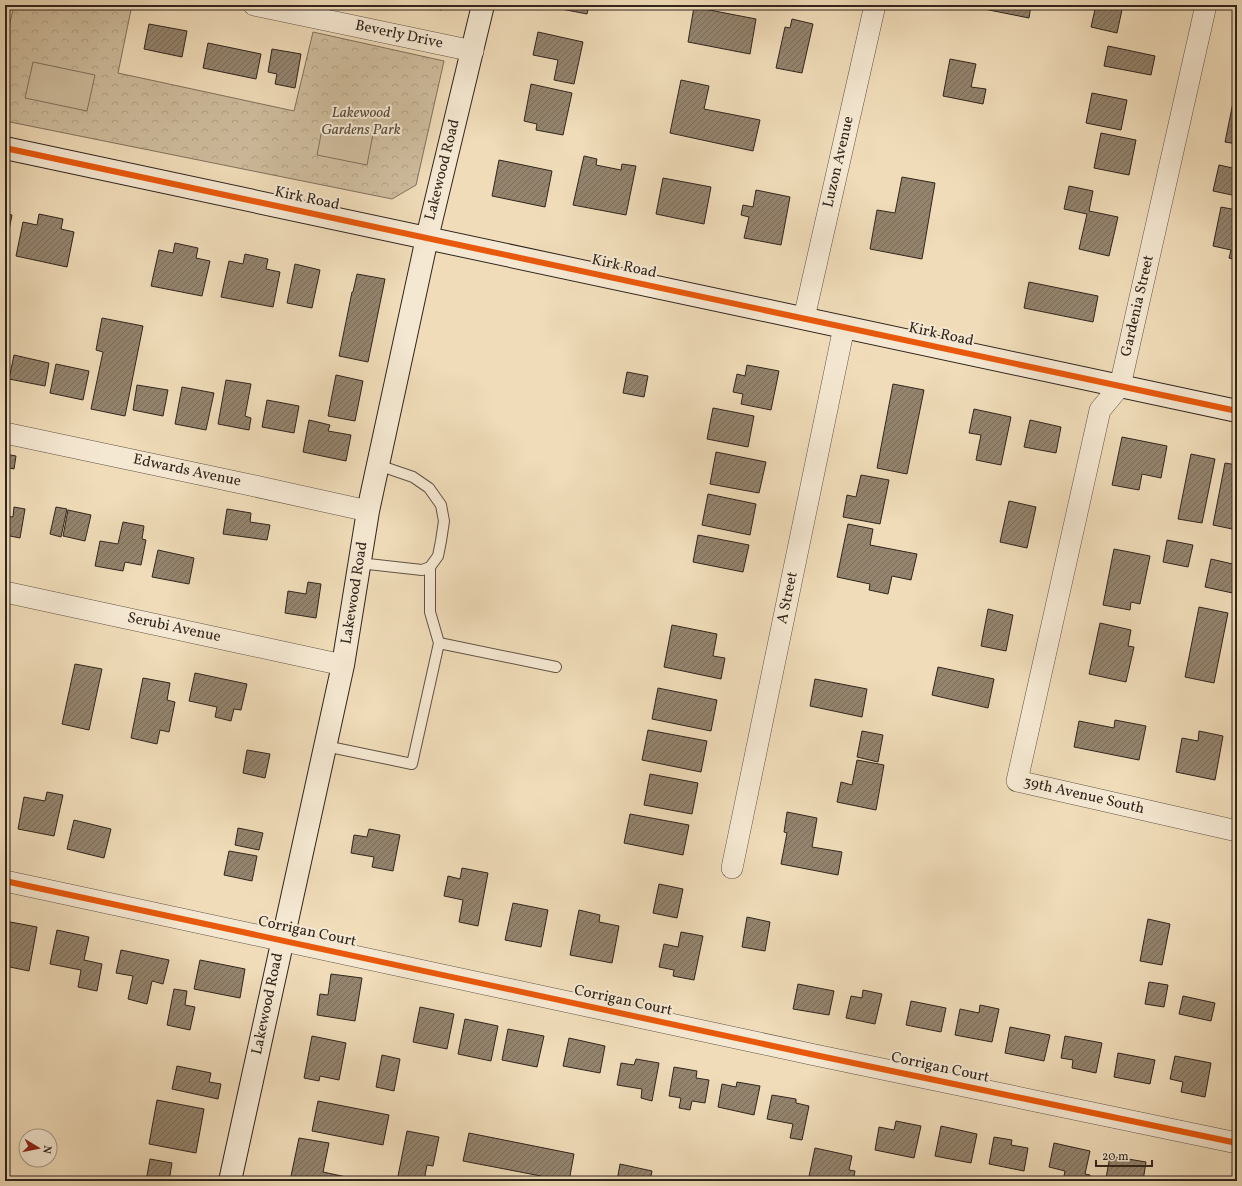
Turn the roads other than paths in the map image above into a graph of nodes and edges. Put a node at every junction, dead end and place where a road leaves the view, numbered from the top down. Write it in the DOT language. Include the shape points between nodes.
graph roads {
  1 [pos="254,5"];
  2 [pos="483,5"];
  3 [pos="875,5"];
  4 [pos="1206,5"];
  5 [pos="473,51"];
  6 [pos="5,148"];
  7 [pos="426,238"];
  8 [pos="804,318"];
  9 [pos="844,327"];
  10 [pos="1120,386"];
  11 [pos="1237,411"];
  12 [pos="5,433"];
  13 [pos="378,465"];
  14 [pos="368,511"];
  15 [pos="360,563"];
  16 [pos="430,567"];
  17 [pos="5,592"];
  18 [pos="1056,601"];
  19 [pos="439,643"];
  20 [pos="343,665"];
  21 [pos="556,667"];
  22 [pos="325,746"];
  23 [pos="1237,831"];
  24 [pos="732,868"];
  25 [pos="5,881"];
  26 [pos="282,940"];
  27 [pos="1237,1143"];
  28 [pos="230,1181"];
  1 -- 5 [label="street, Beverly Drive"];
  2 -- 5 [label="street, Lakewood Road"];
  3 -- 8 [label="street, Luzon Avenue"];
  4 -- 10 [label="street, Gardenia Street"];
  5 -- 7 [label="street, Lakewood Road"];
  6 -- 7 [label="street, Kirk Road"];
  7 -- 8 [label="street, Kirk Road"];
  7 -- 13 [label="street, Lakewood Road"];
  8 -- 9 [label="street, Kirk Road"];
  9 -- 10 [label="street, Kirk Road"];
  9 -- 24 [label="street, A Street"];
  10 -- 11 [label="street, Kirk Road"];
  10 -- 18 [label="street, Gardenia Street" via="1100,410"];
  12 -- 14 [label="street, Edwards Avenue"];
  13 -- 14 [label="street, Lakewood Road"];
  13 -- 16 [label="lane" via="413,477 429,488 441,505 444,521 441,541 438,556"];
  14 -- 15 [label="street, Lakewood Road"];
  15 -- 16 [label="lane" via="422,570"];
  15 -- 20 [label="street, Lakewood Road"];
  16 -- 19 [label="lane" via="430,612"];
  17 -- 20 [label="street, Serubi Avenue"];
  18 -- 23 [label="street, 39th Avenue South" via="1017,781"];
  19 -- 21 [label="lane"];
  19 -- 22 [label="lane" via="412,764"];
  20 -- 22 [label="street, Lakewood Road"];
  22 -- 26 [label="street, Lakewood Road"];
  25 -- 26 [label="street, Corrigan Court"];
  26 -- 27 [label="street, Corrigan Court"];
  26 -- 28 [label="street, Lakewood Road"];
}
